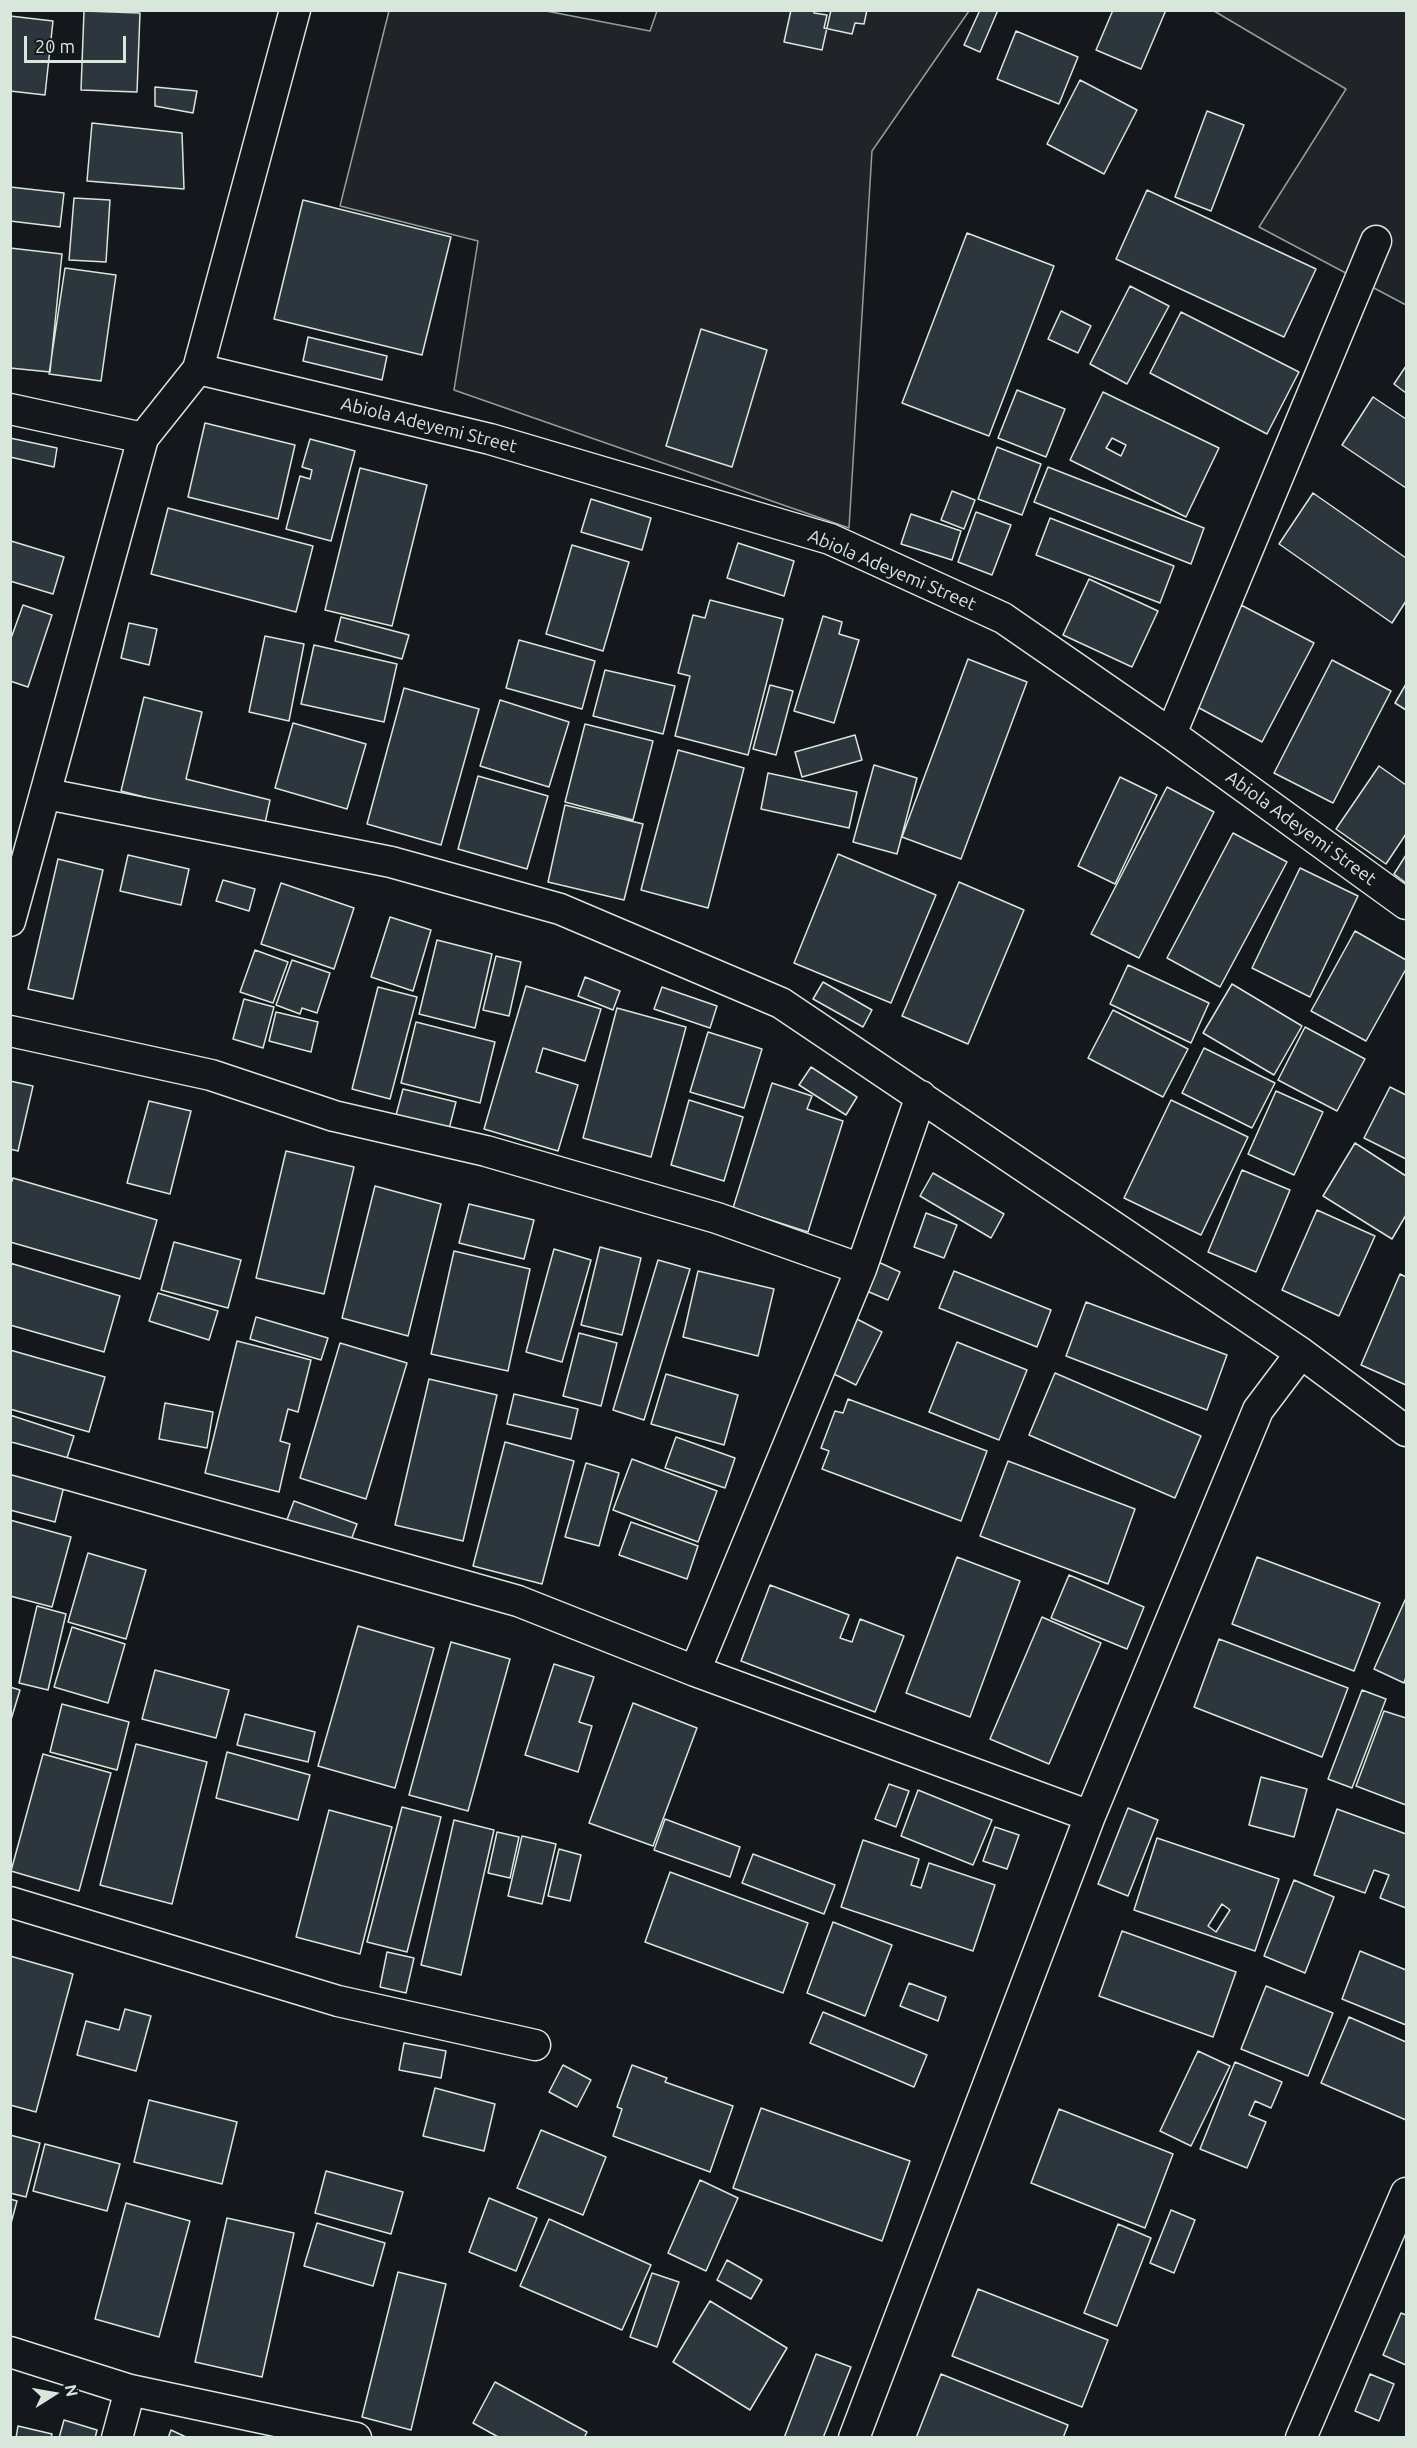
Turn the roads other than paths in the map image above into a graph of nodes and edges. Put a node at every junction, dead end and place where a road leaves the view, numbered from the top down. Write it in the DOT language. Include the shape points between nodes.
graph roads {
  1 [pos="296,10"];
  2 [pos="1376,241"];
  3 [pos="198,369"];
  4 [pos="10,409"];
  5 [pos="142,438"];
  6 [pos="1171,734"];
  7 [pos="47,794"];
  8 [pos="1407,904"];
  9 [pos="10,921"];
  10 [pos="10,1031"];
  11 [pos="921,1096"];
  12 [pos="861,1269"];
  13 [pos="1301,1353"];
  14 [pos="1407,1431"];
  15 [pos="10,1458"];
  16 [pos="695,1671"];
  17 [pos="1090,1816"];
  18 [pos="10,1902"];
  19 [pos="534,2045"];
  20 [pos="1407,2193"];
  21 [pos="10,2352"];
  22 [pos="130,2390"];
  23 [pos="117,2438"];
  24 [pos="356,2438"];
  25 [pos="854,2438"];
  26 [pos="1301,2438"];
  1 -- 3 [label="street"];
  2 -- 6 [label="street"];
  3 -- 5 [label="street"];
  3 -- 6 [label="street, Abiola Adeyemi Street" via="490,439 830,539 1003,618"];
  4 -- 5 [label="street"];
  5 -- 7 [label="street"];
  6 -- 8 [label="street, Abiola Adeyemi Street"];
  7 -- 9 [label="street"];
  7 -- 11 [label="street" via="391,862 560,909 782,1003"];
  10 -- 12 [label="street" via="211,1075 334,1116 486,1151 717,1218"];
  11 -- 12 [label="street"];
  11 -- 13 [label="street"];
  12 -- 16 [label="street"];
  13 -- 14 [label="street"];
  13 -- 17 [label="street" via="1258,1410"];
  15 -- 16 [label="street" via="518,1600"];
  16 -- 17 [label="street"];
  17 -- 25 [label="street"];
  18 -- 19 [label="street" via="338,2001"];
  20 -- 26 [label="street"];
  21 -- 22 [label="street"];
  22 -- 23 [label="street"];
  22 -- 24 [label="street"];
}
